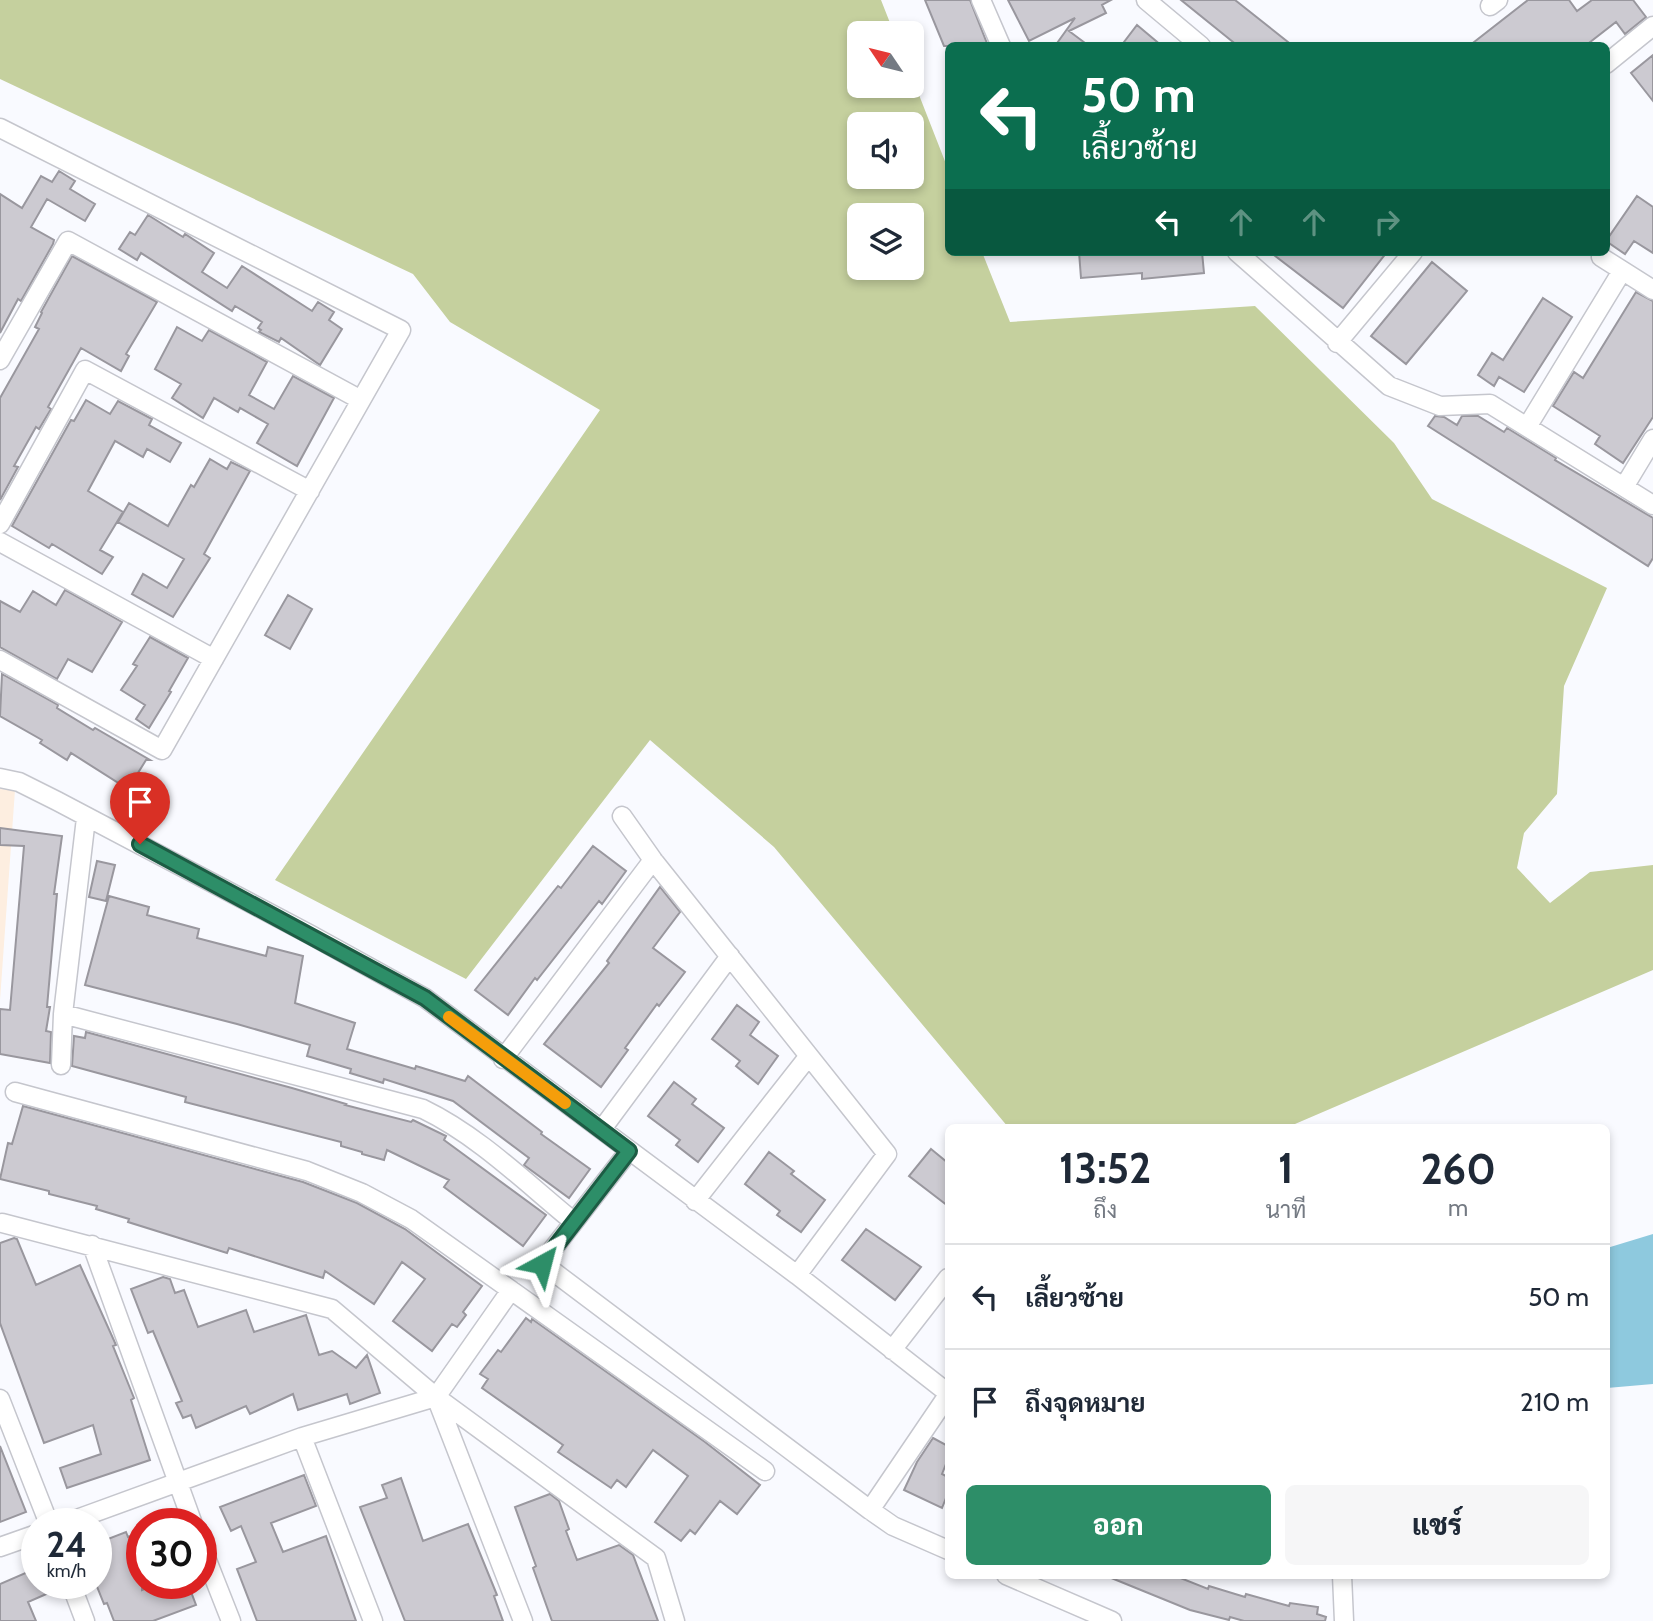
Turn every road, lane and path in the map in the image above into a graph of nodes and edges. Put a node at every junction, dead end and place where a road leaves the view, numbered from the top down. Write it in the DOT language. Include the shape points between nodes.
graph roads {
  1 [pos="981,0"];
  2 [pos="1146,0"];
  3 [pos="1653,26"];
  4 [pos="1000,42"];
  5 [pos="1196,42"];
  6 [pos="1610,61"];
  7 [pos="0,128"];
  8 [pos="1241,256"];
  9 [pos="1410,256"];
  10 [pos="1601,257"];
  11 [pos="1622,271"];
  12 [pos="1653,290"];
  13 [pos="1337,343"];
  14 [pos="0,360"];
  15 [pos="361,400"];
  16 [pos="1527,427"];
  17 [pos="1653,439"];
  18 [pos="1624,487"];
  19 [pos="310,491"];
  20 [pos="1653,505"];
  21 [pos="0,524"];
  22 [pos="0,542"];
  23 [pos="214,659"];
  24 [pos="0,660"];
  25 [pos="0,778"];
  26 [pos="622,816"];
  27 [pos="86,818"];
  28 [pos="653,860"];
  29 [pos="730,956"];
  30 [pos="63,1014"];
  31 [pos="808,1057"];
  32 [pos="503,1059"];
  33 [pos="61,1065"];
  34 [pos="15,1092"];
  35 [pos="602,1129"];
  36 [pos="629,1151"];
  37 [pos="695,1201"];
  38 [pos="575,1222"];
  39 [pos="2,1223"];
  40 [pos="92,1245"];
  41 [pos="797,1275"];
  42 [pos="945,1282"];
  43 [pos="511,1290"];
  44 [pos="892,1350"];
  45 [pos="945,1392"];
  46 [pos="436,1397"];
  47 [pos="945,1398"];
  48 [pos="0,1399"];
  49 [pos="302,1437"];
  50 [pos="765,1471"];
  51 [pos="177,1483"];
  52 [pos="42,1508"];
  53 [pos="107,1508"];
  54 [pos="187,1508"];
  55 [pos="870,1510"];
  56 [pos="21,1540"];
  57 [pos="0,1547"];
  58 [pos="945,1549"];
  59 [pos="1015,1579"];
  60 [pos="1342,1579"];
  61 [pos="217,1586"];
  62 [pos="77,1599"];
  63 [pos="85,1621"];
  64 [pos="231,1621"];
  65 [pos="373,1621"];
  66 [pos="523,1621"];
  67 [pos="675,1621"];
  68 [pos="1112,1621"];
  69 [pos="1344,1621"];
  1 -- 4 [label="street"];
  2 -- 5 [label="street"];
  3 -- 6 [label="street"];
  7 -- 15 [label="street" via="401,330"];
  8 -- 13 [label="street"];
  9 -- 13 [label="street"];
  10 -- 11 [label="street"];
  11 -- 12 [label="street"];
  11 -- 16 [label="street"];
  13 -- 16 [label="street" via="1389,386 1440,406 1490,404"];
  14 -- 15 [label="street" via="68,241"];
  15 -- 19 [label="street"];
  16 -- 18 [label="street"];
  17 -- 18 [label="street"];
  18 -- 20 [label="street"];
  19 -- 21 [label="street" via="85,370"];
  19 -- 23 [label="street"];
  22 -- 23 [label="street"];
  23 -- 24 [label="street" via="162,750"];
  25 -- 27 [label="street" via="19,782"];
  26 -- 28 [label="street"];
  27 -- 30 [label="street"];
  27 -- 32 [label="street" via="425,998"];
  28 -- 29 [label="street"];
  28 -- 32 [label="street"];
  29 -- 31 [label="street"];
  29 -- 35 [label="street"];
  30 -- 33 [label="street"];
  30 -- 38 [label="street" via="423,1109 473,1140"];
  31 -- 37 [label="street"];
  31 -- 41 [label="street" via="887,1154"];
  32 -- 35 [label="street"];
  34 -- 43 [label="street" via="307,1171 340,1184 411,1219"];
  35 -- 36 [label="street"];
  36 -- 37 [label="street"];
  36 -- 38 [label="street"];
  37 -- 41 [label="street"];
  38 -- 55 [label="street" via="542,1264"];
  39 -- 40 [label="street"];
  40 -- 46 [label="street" via="332,1309"];
  40 -- 51 [label="street"];
  41 -- 44 [label="street"];
  42 -- 44 [label="street"];
  43 -- 46 [label="street"];
  43 -- 50 [label="street"];
  44 -- 45 [label="street"];
  46 -- 49 [label="street"];
  46 -- 66 [label="street"];
  46 -- 67 [label="street" via="656,1558"];
  47 -- 55 [label="street"];
  48 -- 52 [label="street"];
  49 -- 51 [label="street"];
  49 -- 65 [label="street"];
  51 -- 53 [label="street"];
  51 -- 54 [label="street"];
  55 -- 58 [label="street" via="893,1526"];
  56 -- 57 [label="street"];
  59 -- 68 [label="street"];
  60 -- 69 [label="street"];
  61 -- 64 [label="street"];
  62 -- 63 [label="street"];
}
